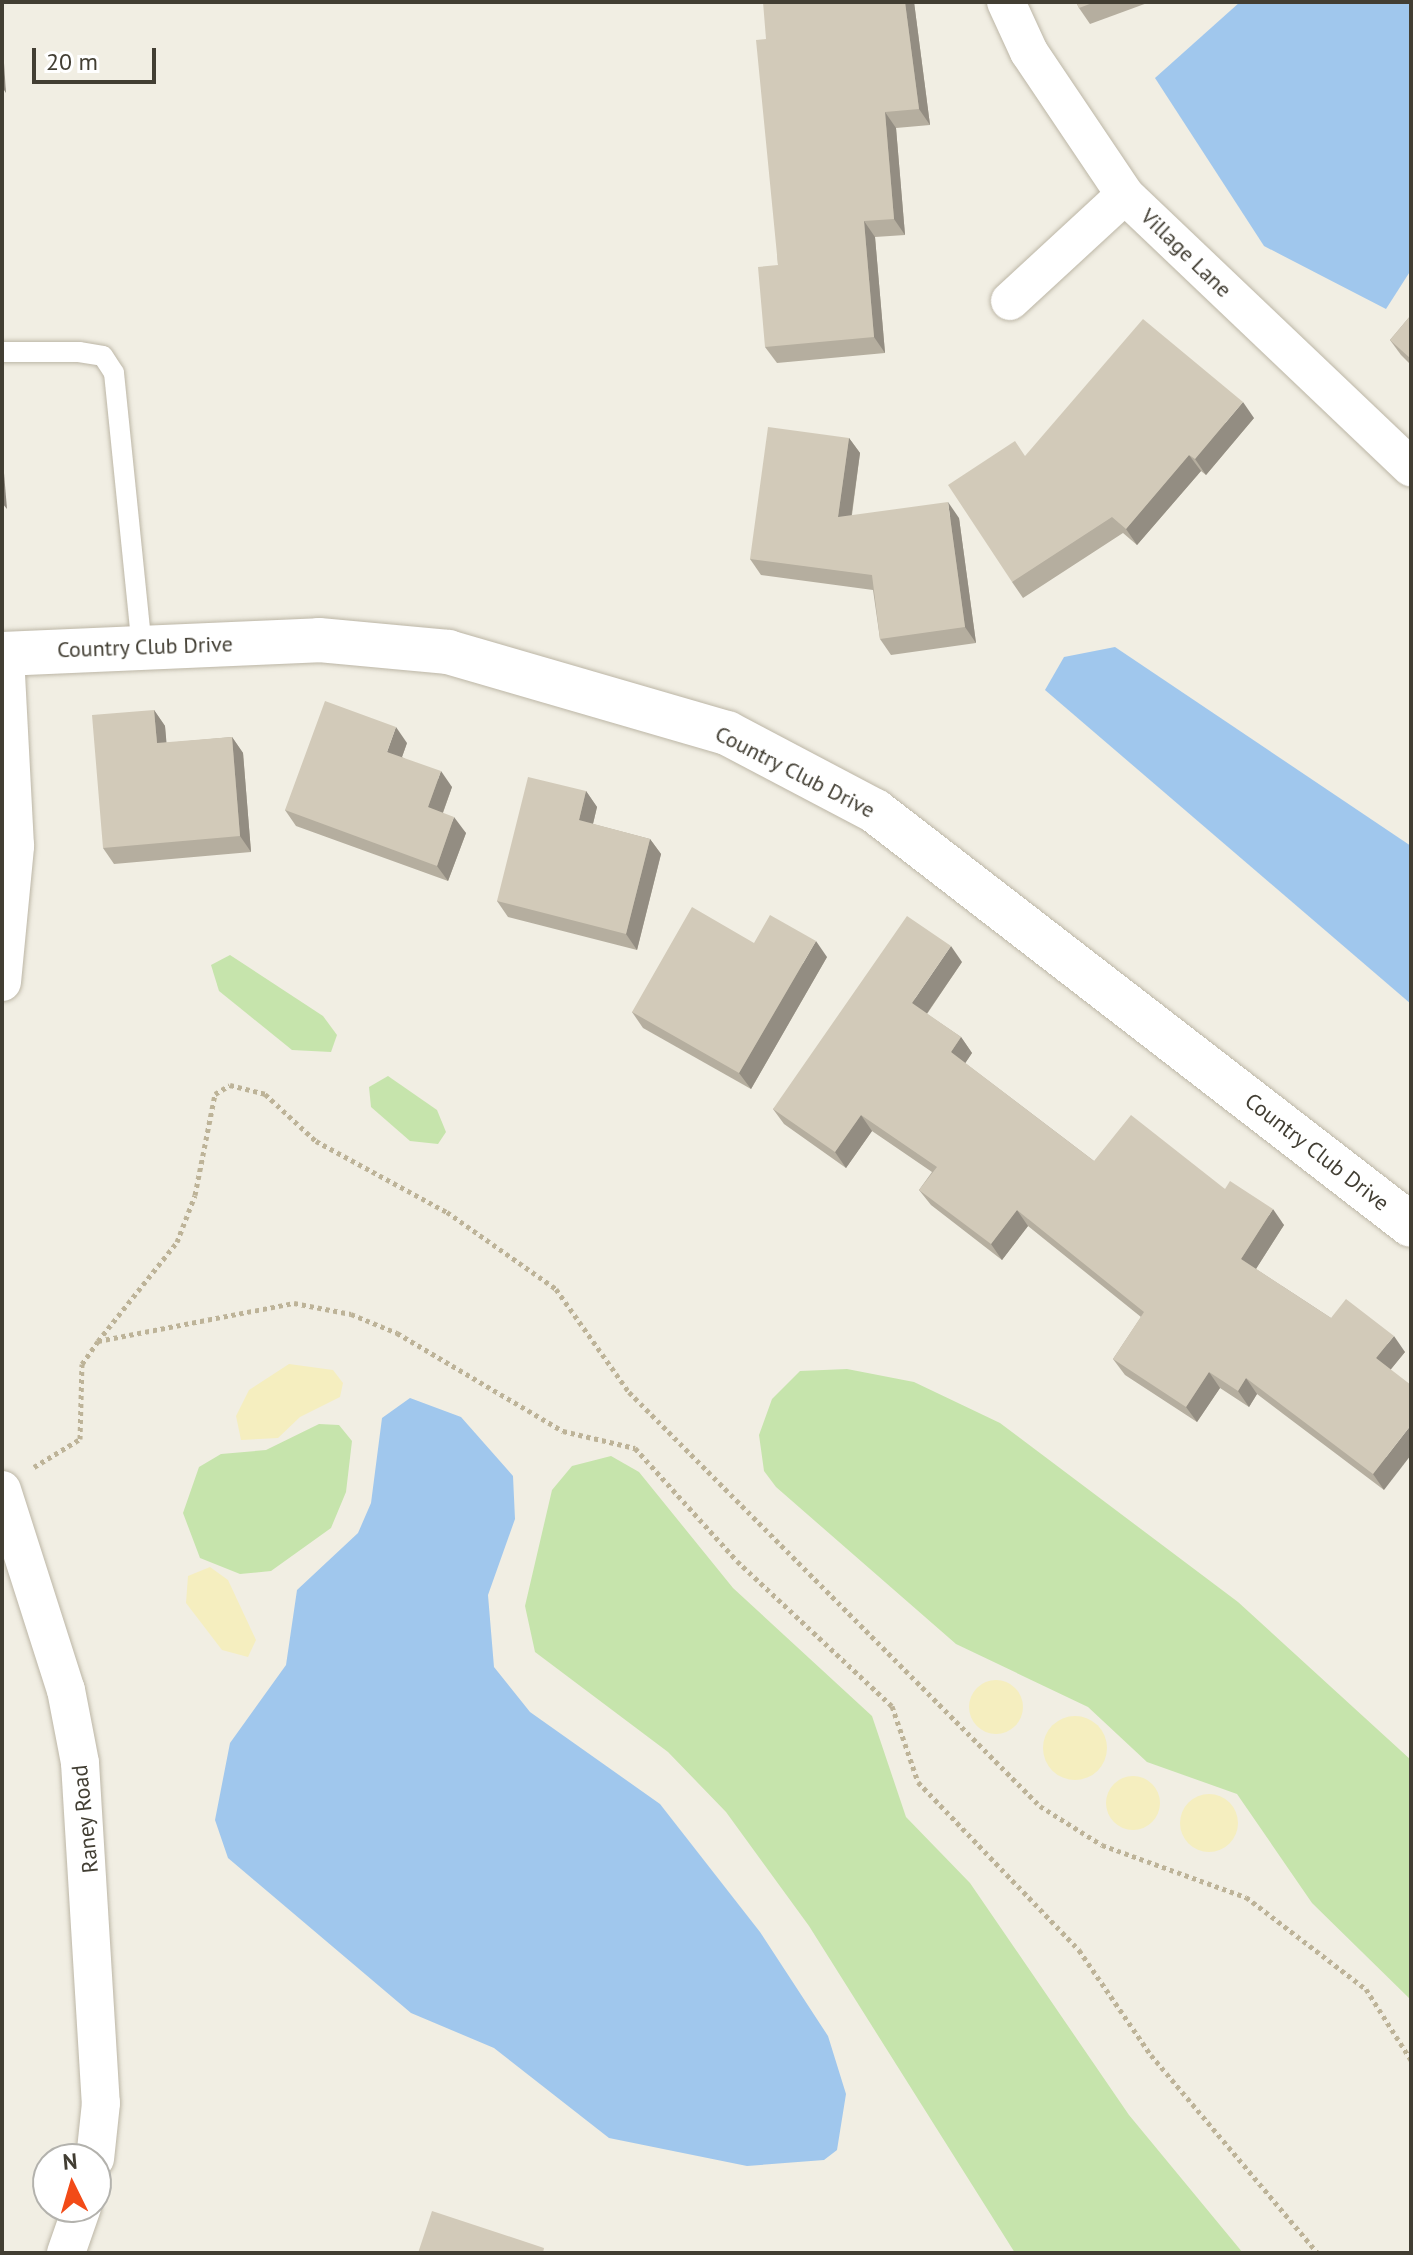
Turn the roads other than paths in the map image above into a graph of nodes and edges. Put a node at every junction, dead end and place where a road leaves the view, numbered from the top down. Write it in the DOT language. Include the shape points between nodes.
graph roads {
  1 [pos="1006,2"];
  2 [pos="1125,195"];
  3 [pos="1010,301"];
  4 [pos="2,352"];
  5 [pos="1411,467"];
  6 [pos="142,648"];
  7 [pos="3,654"];
  8 [pos="2,982"];
  9 [pos="1411,1225"];
  10 [pos="15,1479"];
  11 [pos="97,2143"];
  12 [pos="76,2223"];
  13 [pos="66,2253"];
  1 -- 2 [label="street, Village Lane" via="1029,52"];
  2 -- 3 [label="street"];
  2 -- 5 [label="street, Village Lane"];
  4 -- 6 [label="lane" via="103,356 114,373"];
  6 -- 7 [label="street, Country Club Drive"];
  6 -- 9 [label="street, Country Club Drive" via="319,640 448,652 727,733 875,811"];
  7 -- 8 [label="street" via="15,846"];
  10 -- 11 [label="street, Raney Road" via="80,1763 101,2103"];
  12 -- 13 [label="street"];
}
